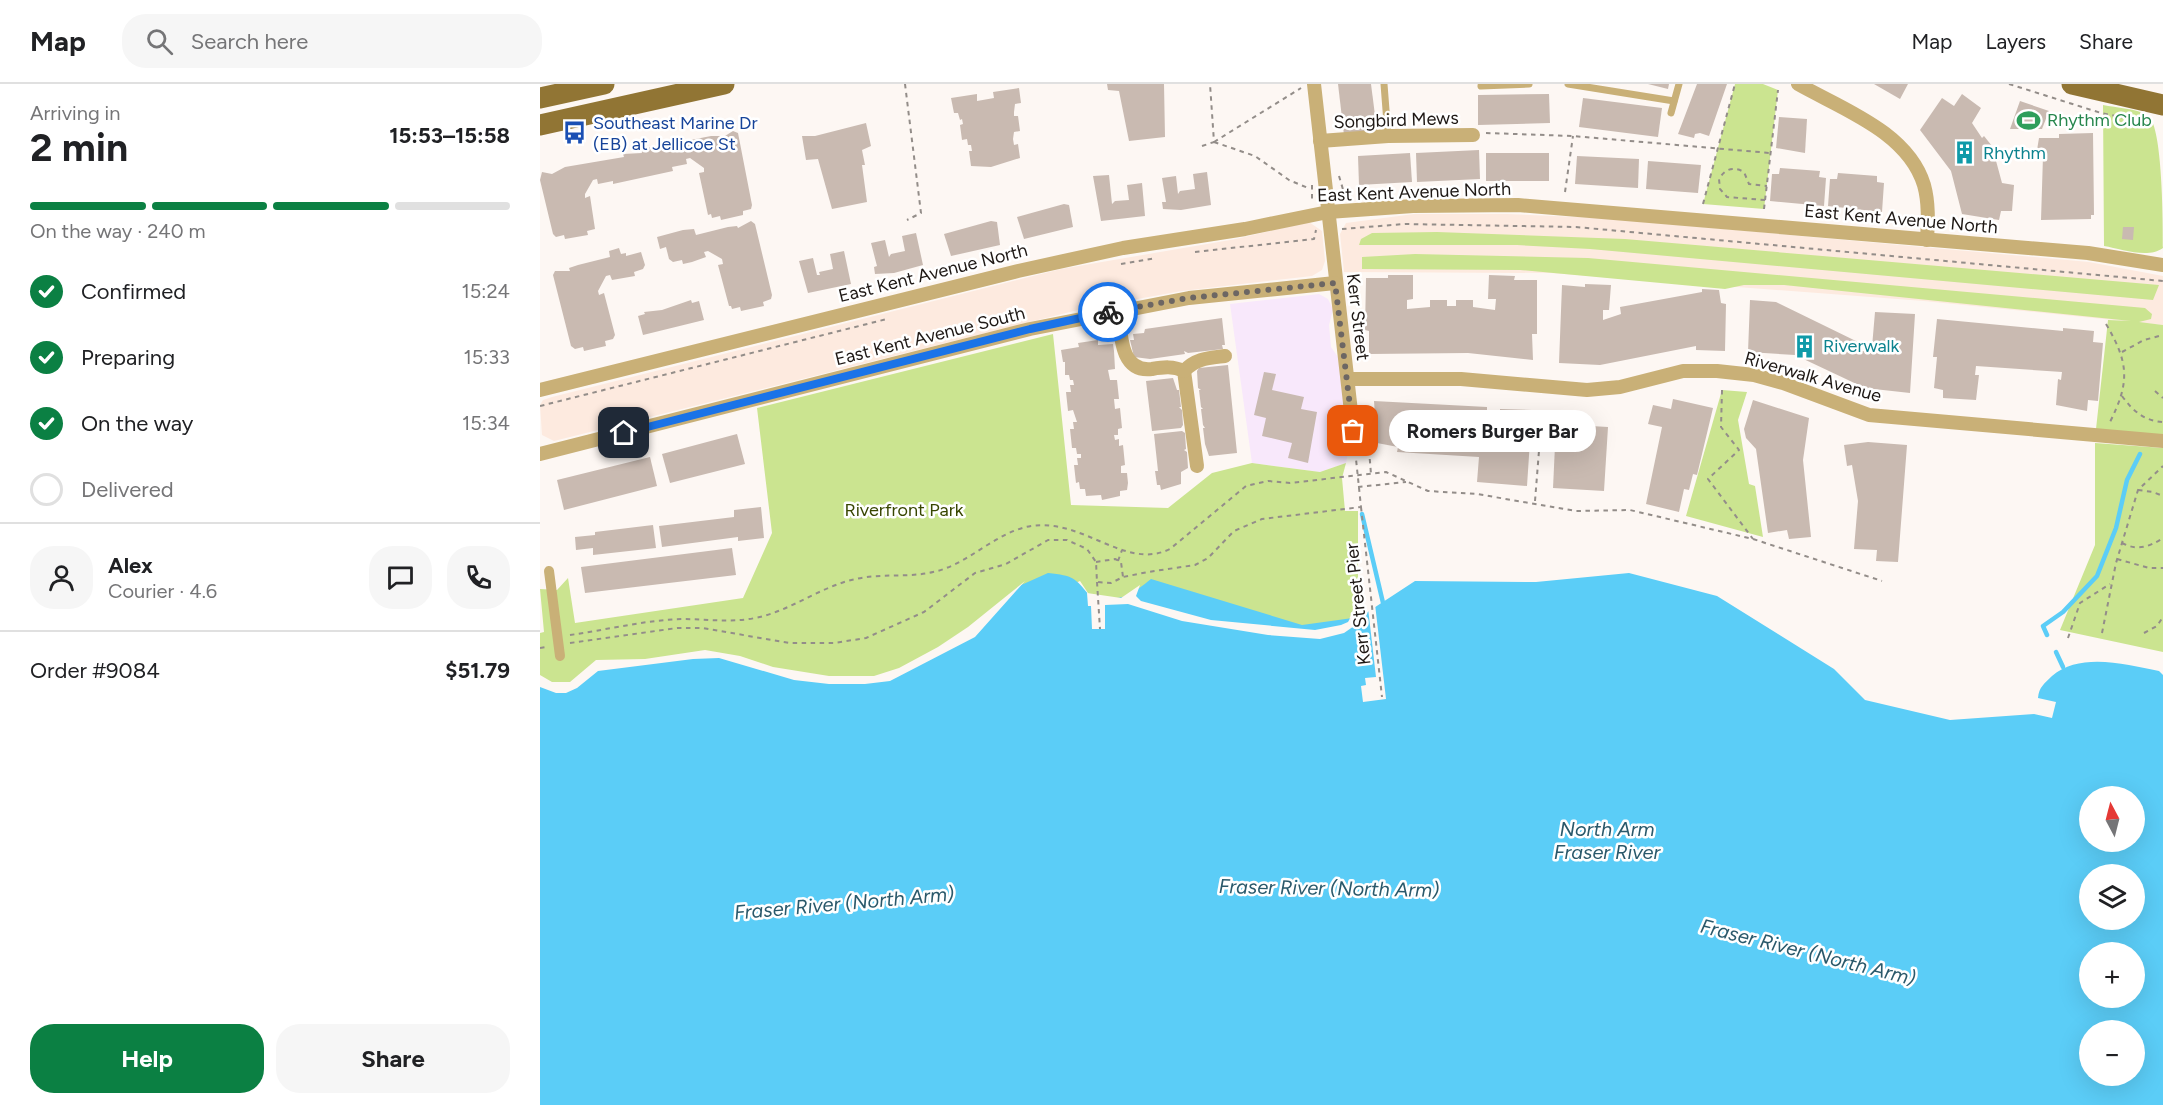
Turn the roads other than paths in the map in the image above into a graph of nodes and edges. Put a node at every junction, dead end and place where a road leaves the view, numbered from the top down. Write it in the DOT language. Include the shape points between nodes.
graph roads {
  1 [pos="604,84"];
  2 [pos="724,84"];
  3 [pos="1384,84"];
  4 [pos="1529,84"];
  5 [pos="1568,84"];
  6 [pos="1679,84"];
  7 [pos="1798,84"];
  8 [pos="2072,84"];
  9 [pos="1308,86"];
  10 [pos="1481,86"];
  11 [pos="540,98"];
  12 [pos="1674,101"];
  13 [pos="2163,105"];
  14 [pos="1671,113"];
  15 [pos="540,125"];
  16 [pos="1473,135"];
  17 [pos="1388,136"];
  18 [pos="1320,141"];
  19 [pos="1328,212"];
  20 [pos="1927,240"];
  21 [pos="2163,265"];
  22 [pos="1335,283"];
  23 [pos="1118,310"];
  24 [pos="1225,356"];
  25 [pos="1185,371"];
  26 [pos="1347,378"];
  27 [pos="540,390"];
  28 [pos="2163,441"];
  29 [pos="1355,447"];
  30 [pos="540,454"];
  31 [pos="1197,466"];
  32 [pos="549,571"];
  33 [pos="558,646"];
  1 -- 11 [label="main road"];
  2 -- 15 [label="main road"];
  3 -- 17 [label="lane"];
  4 -- 10 [label="lane"];
  5 -- 12 [label="lane"];
  6 -- 12 [label="lane"];
  7 -- 20 [label="street" via="1882,132 1910,158 1926,195"];
  8 -- 13 [label="main road"];
  9 -- 18 [label="street, Kerr Street"];
  12 -- 14 [label="lane"];
  16 -- 17 [label="street, Songbird Mews"];
  17 -- 18 [label="street, Songbird Mews"];
  18 -- 19 [label="street, Kerr Street"];
  19 -- 20 [label="street, East Kent Avenue North" via="1518,205"];
  19 -- 22 [label="street, Kerr Street"];
  19 -- 27 [label="street, East Kent Avenue North" via="1017,271"];
  20 -- 21 [label="street, East Kent Avenue North" via="2088,253"];
  22 -- 23 [label="street, East Kent Avenue South" via="1189,298"];
  22 -- 26 [label="street, Kerr Street"];
  23 -- 25 [label="street" via="1122,342 1130,362 1138,368 1176,367"];
  23 -- 30 [label="street, East Kent Avenue South"];
  24 -- 25 [label="street" via="1203,358"];
  25 -- 31 [label="street"];
  26 -- 28 [label="street, Riverwalk Avenue" via="1461,378 1587,390 1620,387 1683,371 1717,371 1783,383 1869,415"];
  26 -- 29 [label="street, Kerr Street"];
  32 -- 33 [label="street"];
}
